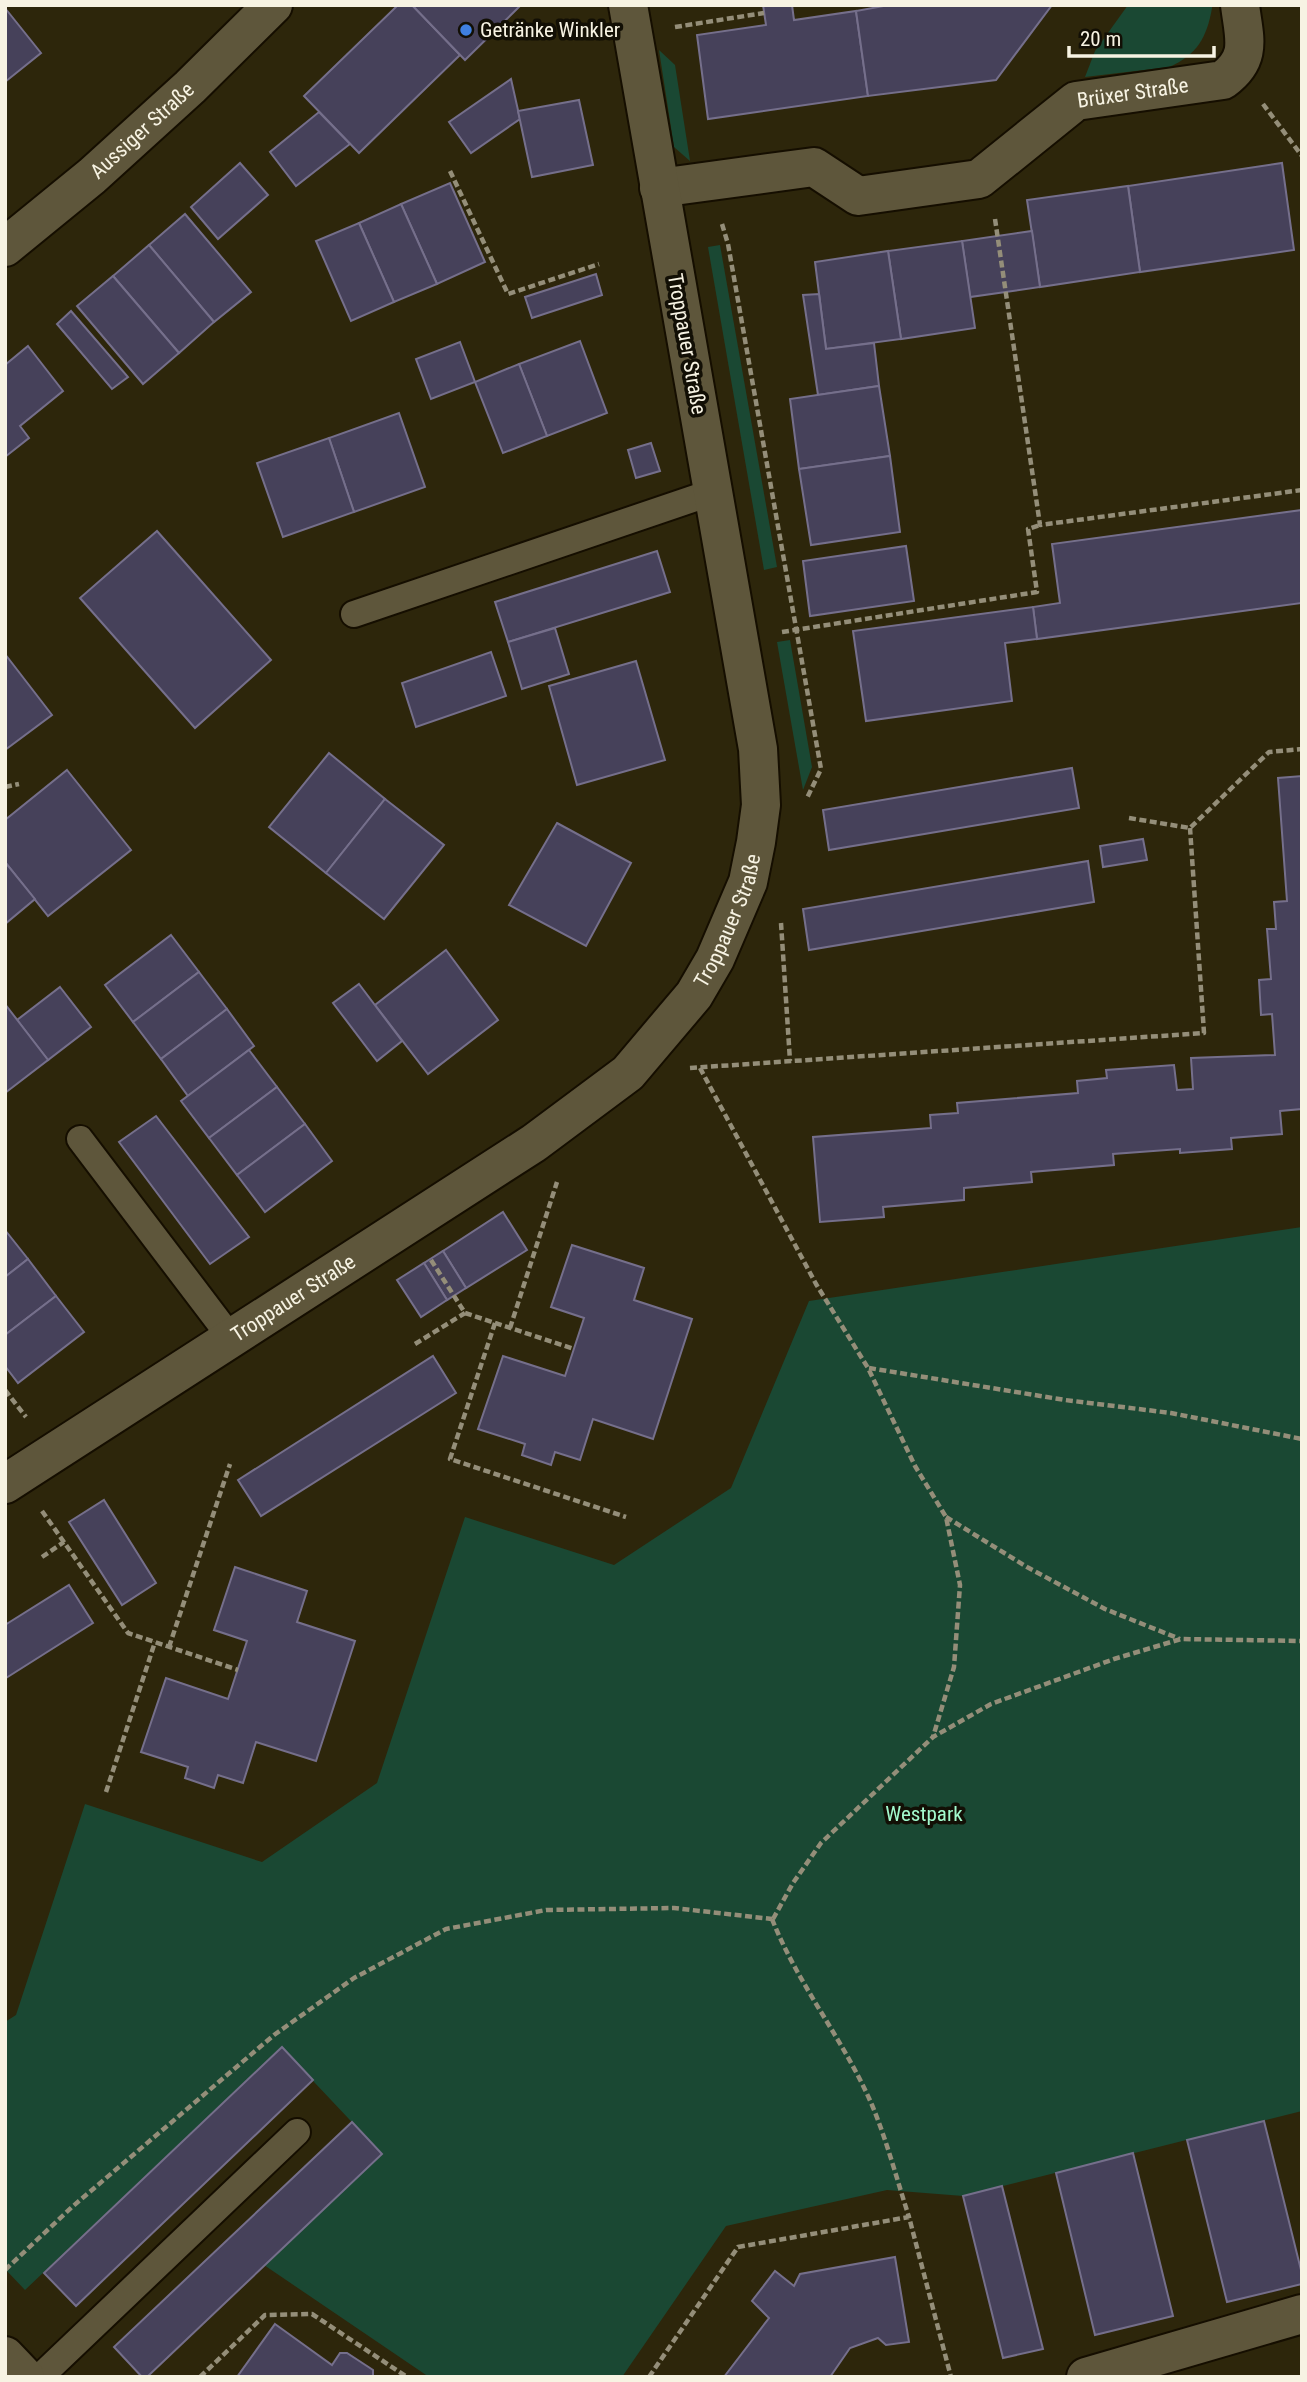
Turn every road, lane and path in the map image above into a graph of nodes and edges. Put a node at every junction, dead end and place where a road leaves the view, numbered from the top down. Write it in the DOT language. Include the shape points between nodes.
graph roads {
  1 [pos="273,5"];
  2 [pos="1240,5"];
  3 [pos="764,13"];
  4 [pos="631,19"];
  5 [pos="1237,70"];
  6 [pos="1302,156"];
  7 [pos="450,171"];
  8 [pos="988,171"];
  9 [pos="708,182"];
  10 [pos="659,188"];
  11 [pos="5,247"];
  12 [pos="599,264"];
  13 [pos="1302,491"];
  14 [pos="713,492"];
  15 [pos="1040,525"];
  16 [pos="354,614"];
  17 [pos="832,624"];
  18 [pos="1302,749"];
  19 [pos="19,784"];
  20 [pos="5,787"];
  21 [pos="803,805"];
  22 [pos="1129,818"];
  23 [pos="1190,828"];
  24 [pos="780,916"];
  25 [pos="790,1062"];
  26 [pos="700,1068"];
  27 [pos="628,1073"];
  28 [pos="80,1139"];
  29 [pos="561,1171"];
  30 [pos="408,1224"];
  31 [pos="465,1313"];
  32 [pos="495,1323"];
  33 [pos="510,1328"];
  34 [pos="230,1338"];
  35 [pos="415,1344"];
  36 [pos="574,1349"];
  37 [pos="868,1368"];
  38 [pos="1302,1439"];
  39 [pos="230,1464"];
  40 [pos="11,1480"];
  41 [pos="626,1517"];
  42 [pos="946,1517"];
  43 [pos="64,1542"];
  44 [pos="43,1557"];
  45 [pos="1181,1639"];
  46 [pos="1302,1641"];
  47 [pos="156,1642"];
  48 [pos="169,1647"];
  49 [pos="238,1670"];
  50 [pos="933,1737"];
  51 [pos="106,1792"];
  52 [pos="772,1919"];
  53 [pos="297,2132"];
  54 [pos="909,2217"];
  55 [pos="5,2270"];
  56 [pos="1302,2314"];
  57 [pos="20,2371"];
  58 [pos="200,2377"];
  59 [pos="408,2377"];
  60 [pos="649,2377"];
  61 [pos="951,2377"];
  62 [pos="1086,2377"];
  1 -- 11 [label="street, Aussiger Straße" via="92,176"];
  2 -- 5 [label="street" via="1246,50"];
  3 -- 4 [label="path"];
  4 -- 10 [label="street, Troppauer Straße"];
  5 -- 6 [label="path"];
  5 -- 8 [label="street, Brüxer Straße" via="1223,80 1076,101"];
  7 -- 12 [label="path" via="508,294"];
  8 -- 9 [label="street, Brüxer Straße" via="979,179 858,196 814,167"];
  8 -- 15 [label="path"];
  9 -- 10 [label="street, Brüxer Straße"];
  9 -- 21 [label="path" via="728,244 821,769"];
  10 -- 14 [label="street, Troppauer Straße"];
  13 -- 15 [label="path"];
  14 -- 16 [label="lane"];
  14 -- 27 [label="street, Troppauer Straße" via="758,749 761,805 757,842 748,882 715,959 694,995"];
  15 -- 17 [label="path" via="1028,529 1037,592"];
  18 -- 23 [label="path" via="1269,752"];
  19 -- 20 [label="path"];
  22 -- 23 [label="path"];
  23 -- 25 [label="path" via="1204,1033"];
  24 -- 25 [label="path"];
  25 -- 26 [label="path"];
  26 -- 27 [label="path"];
  26 -- 37 [label="path" via="816,1284"];
  27 -- 30 [label="street, Troppauer Straße" via="534,1143"];
  28 -- 34 [label="lane"];
  29 -- 33 [label="path"];
  30 -- 31 [label="path"];
  30 -- 34 [label="street, Troppauer Straße"];
  31 -- 32 [label="path"];
  31 -- 35 [label="path"];
  32 -- 33 [label="path"];
  32 -- 41 [label="path" via="450,1460"];
  33 -- 36 [label="path"];
  34 -- 40 [label="street, Troppauer Straße"];
  37 -- 38 [label="path" via="1171,1413"];
  37 -- 42 [label="path" via="915,1466"];
  39 -- 48 [label="path"];
  40 -- 43 [label="path"];
  42 -- 45 [label="path" via="1105,1609"];
  42 -- 50 [label="path" via="960,1585 954,1667"];
  43 -- 44 [label="path"];
  43 -- 47 [label="path" via="128,1633"];
  45 -- 46 [label="path"];
  45 -- 50 [label="path" via="992,1704"];
  47 -- 48 [label="path"];
  47 -- 51 [label="path"];
  48 -- 49 [label="path"];
  50 -- 52 [label="path" via="821,1843"];
  52 -- 54 [label="path" via="783,1947 872,2105"];
  52 -- 55 [label="path" via="674,1908 546,1910 446,1929 354,1978 274,2035"];
  53 -- 57 [label="lane"];
  54 -- 60 [label="path" via="738,2247"];
  54 -- 61 [label="path"];
  56 -- 62 [label="street"];
  58 -- 59 [label="path" via="265,2315 312,2314"];
}
